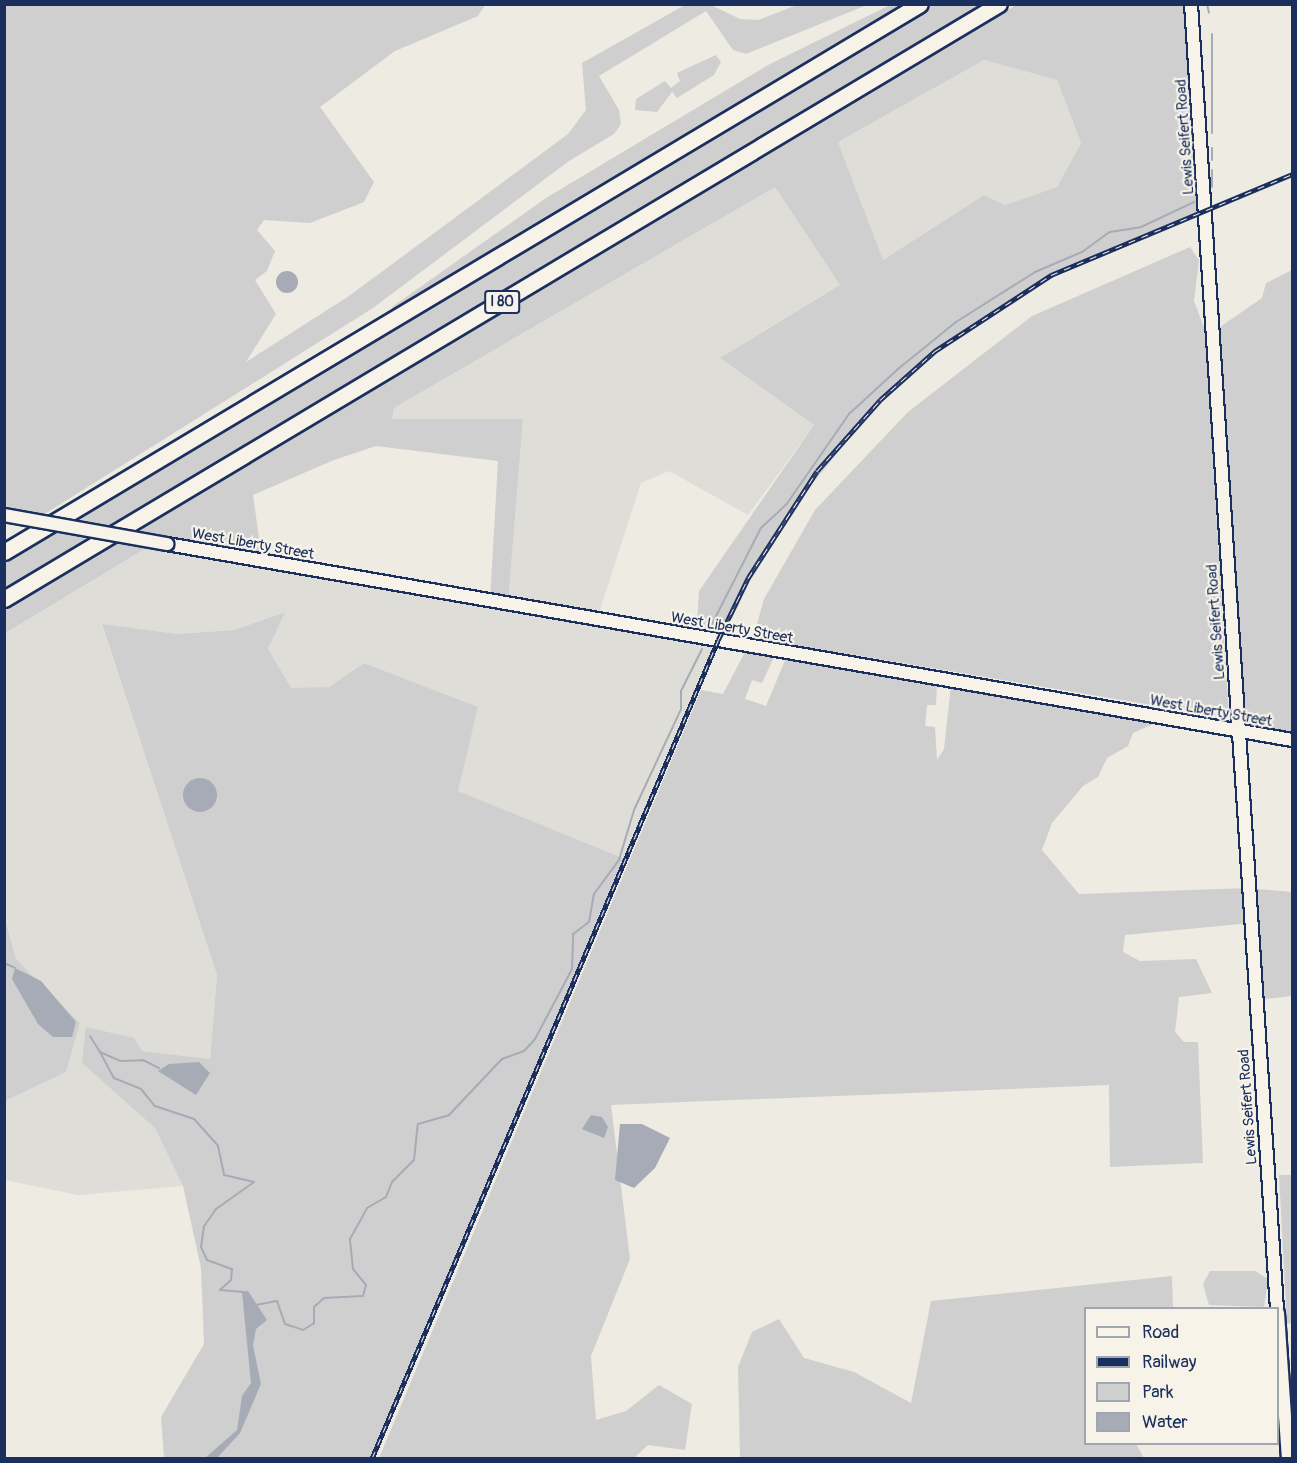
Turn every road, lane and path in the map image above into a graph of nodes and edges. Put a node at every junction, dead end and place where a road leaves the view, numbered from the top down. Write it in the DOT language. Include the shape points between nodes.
graph roads {
  1 [pos="920,4"];
  2 [pos="999,4"];
  3 [pos="1191,4"];
  4 [pos="4,515"];
  5 [pos="4,552"];
  6 [pos="4,599"];
  7 [pos="1238,730"];
  8 [pos="1293,740"];
  9 [pos="1277,1307"];
  10 [pos="1279,1328"];
  11 [pos="1288,1458"];
  1 -- 5 [label="highway, I 80"];
  2 -- 6 [label="highway, I 80"];
  3 -- 7 [label="street, Lewis Seifert Road"];
  4 -- 7 [label="street, West Liberty Street, bridge"];
  7 -- 8 [label="street, West Liberty Street"];
  7 -- 9 [label="street, Lewis Seifert Road"];
  10 -- 11 [label="street"];
}
